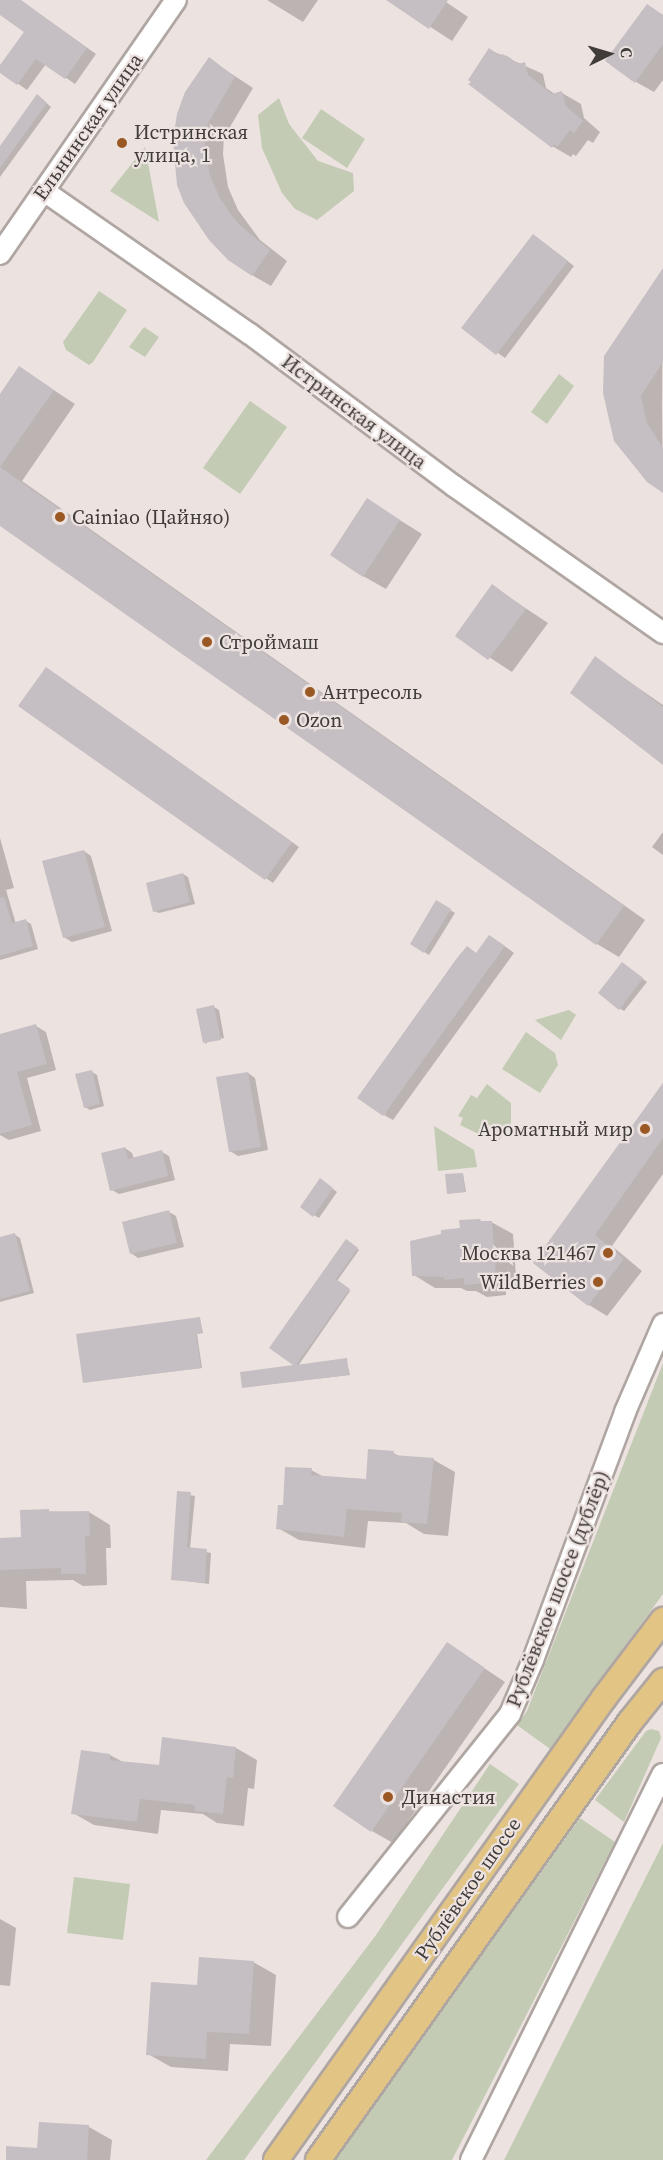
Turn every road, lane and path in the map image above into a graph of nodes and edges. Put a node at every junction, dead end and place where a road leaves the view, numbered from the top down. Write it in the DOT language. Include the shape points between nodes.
graph roads {
  1 [pos="177,0"];
  2 [pos="44,191"];
  3 [pos="0,254"];
  4 [pos="663,633"];
  5 [pos="663,1324"];
  6 [pos="663,1620"];
  7 [pos="663,1681"];
  8 [pos="663,1774"];
  9 [pos="348,1917"];
  10 [pos="276,2160"];
  11 [pos="318,2160"];
  12 [pos="471,2160"];
  1 -- 2 [label="street, Ельнинская улица"];
  2 -- 3 [label="street, Ельнинская улица"];
  2 -- 4 [label="street, Истринская улица" via="250,334 445,479"];
  5 -- 9 [label="street, Рублёвское шоссе (дублёр)" via="625,1412 510,1714"];
  6 -- 10 [label="main road, Рублёвское шоссе"];
  7 -- 11 [label="main road, Рублёвское шоссе"];
  8 -- 12 [label="street"];
}
